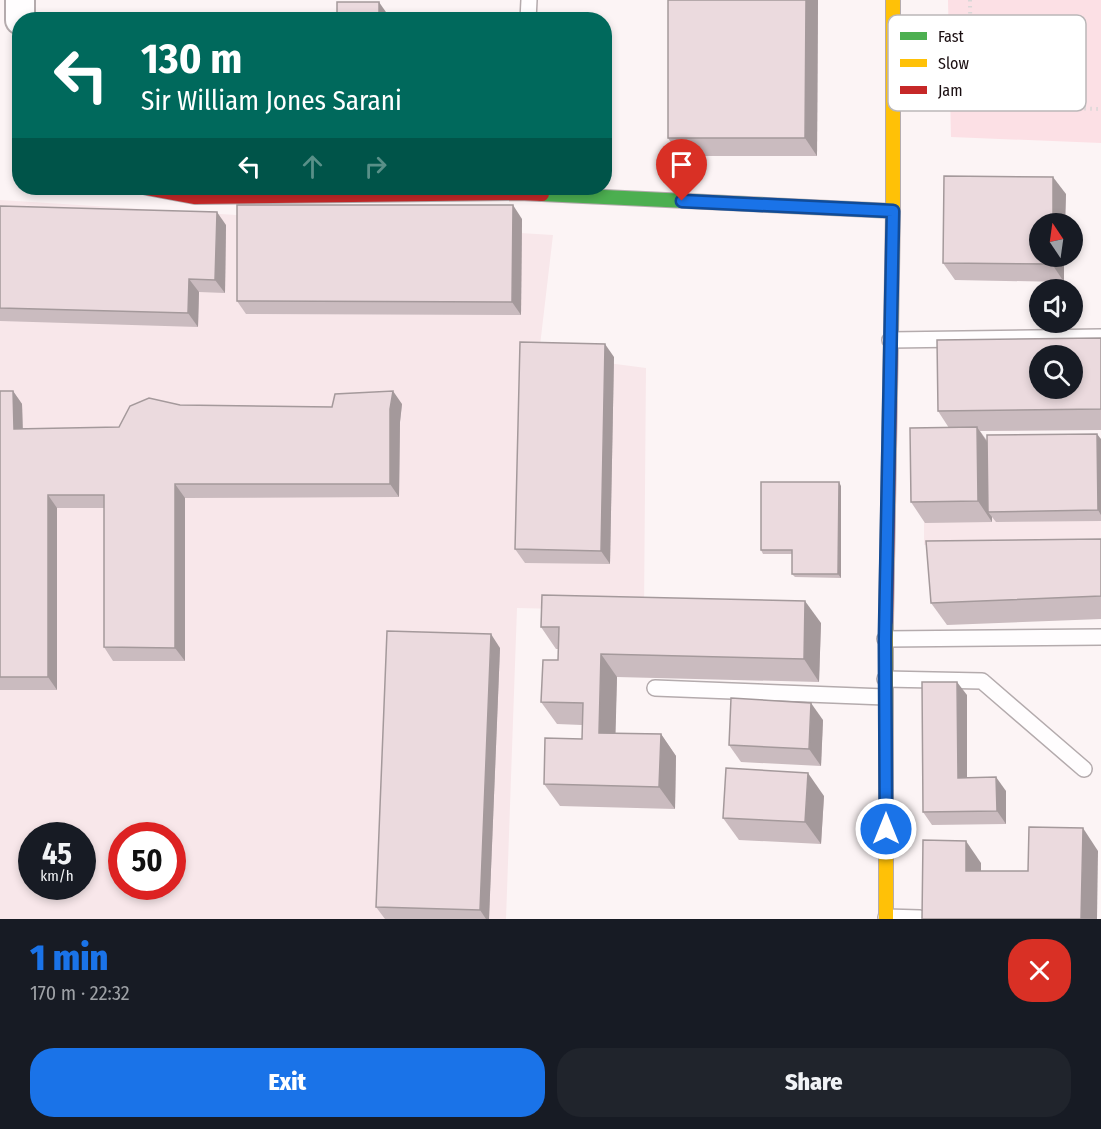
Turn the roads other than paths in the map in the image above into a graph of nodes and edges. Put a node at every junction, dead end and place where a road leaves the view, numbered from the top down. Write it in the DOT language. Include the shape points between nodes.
graph roads {
  1 [pos="893,111"];
  2 [pos="184,195"];
  3 [pos="288,195"];
  4 [pos="608,195"];
  5 [pos="893,211"];
  6 [pos="1101,337"];
  7 [pos="890,340"];
  8 [pos="1101,637"];
  9 [pos="885,639"];
  10 [pos="885,679"];
  11 [pos="654,688"];
  12 [pos="885,697"];
  13 [pos="1084,769"];
  14 [pos="886,918"];
  15 [pos="920,918"];
  1 -- 5 [label="main road"];
  2 -- 3 [label="main road"];
  4 -- 5 [label="main road"];
  5 -- 7 [label="main road"];
  6 -- 7 [label="lane"];
  7 -- 9 [label="main road"];
  8 -- 9 [label="lane"];
  9 -- 10 [label="main road"];
  10 -- 12 [label="main road"];
  10 -- 13 [label="lane" via="982,681"];
  11 -- 12 [label="lane"];
  12 -- 14 [label="main road"];
  14 -- 15 [label="lane"];
}
